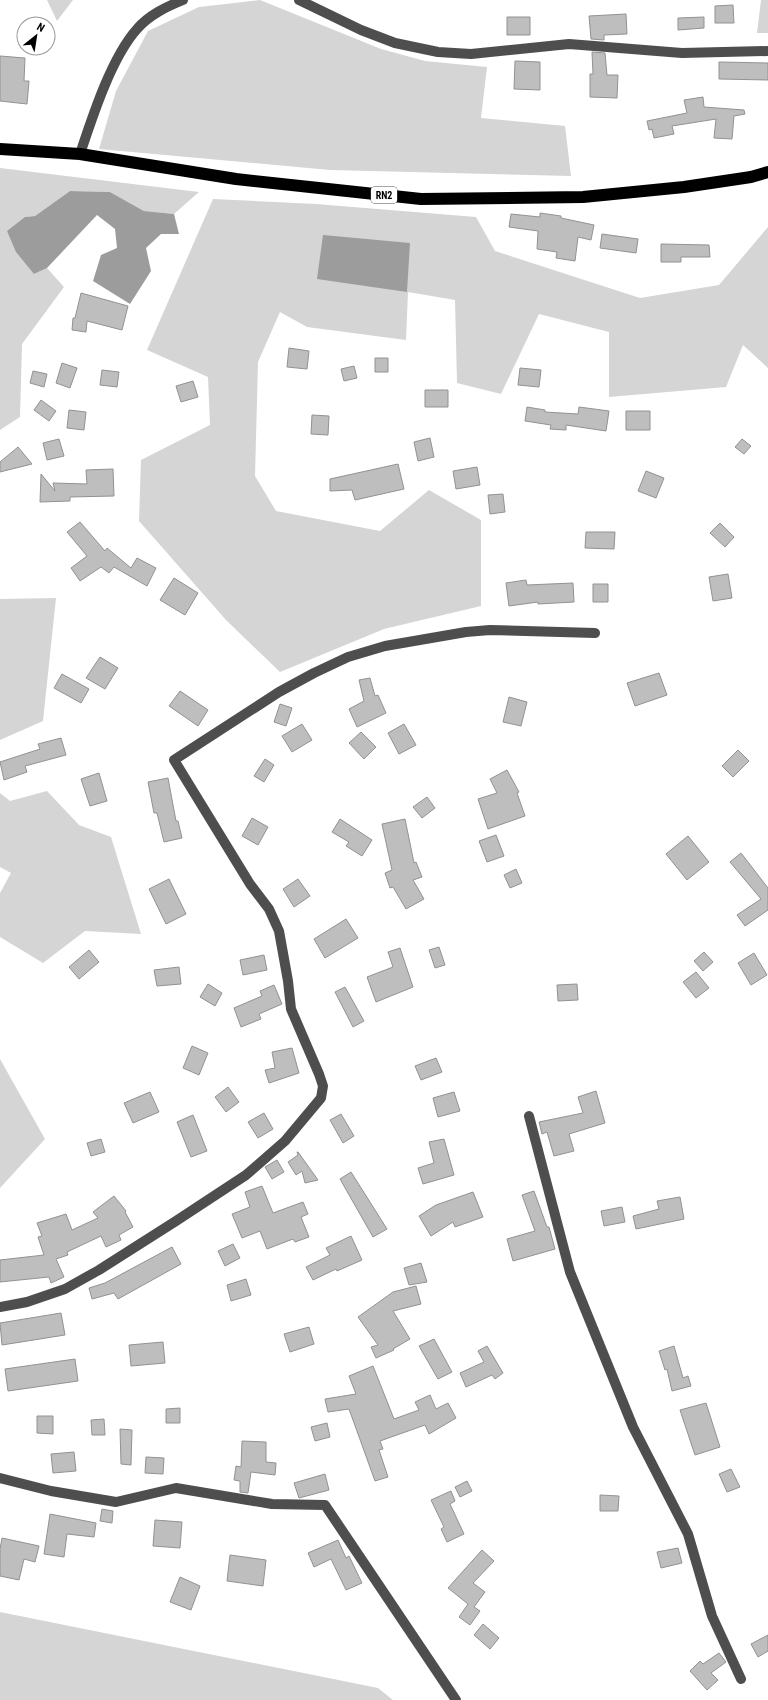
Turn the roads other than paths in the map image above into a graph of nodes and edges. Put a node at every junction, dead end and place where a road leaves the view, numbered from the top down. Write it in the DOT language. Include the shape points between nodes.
graph roads {
  1 [pos="183,0"];
  2 [pos="299,0"];
  3 [pos="768,51"];
  4 [pos="0,149"];
  5 [pos="80,154"];
  6 [pos="768,172"];
  7 [pos="595,633"];
  8 [pos="529,1116"];
  9 [pos="0,1307"];
  10 [pos="0,1478"];
  11 [pos="741,1678"];
  12 [pos="456,1700"];
  1 -- 5 [label="street" via="160,10 137,30 117,60 92,116"];
  2 -- 3 [label="street" via="361,30 395,43 438,52 471,54 569,44 682,52"];
  4 -- 5 [label="highway, RN2"];
  5 -- 6 [label="highway, RN2" via="236,180 421,199 583,197 684,187"];
  7 -- 9 [label="street" via="490,630 466,632 385,646 348,657 279,692 174,760 250,884 270,909 279,930 291,1009 321,1080 321,1098 285,1141 246,1175 176,1221 65,1289 27,1302"];
  8 -- 11 [label="street" via="570,1272 633,1427 688,1534 712,1616"];
  10 -- 12 [label="street" via="51,1491 116,1502 176,1488 272,1504 325,1505"];
}
